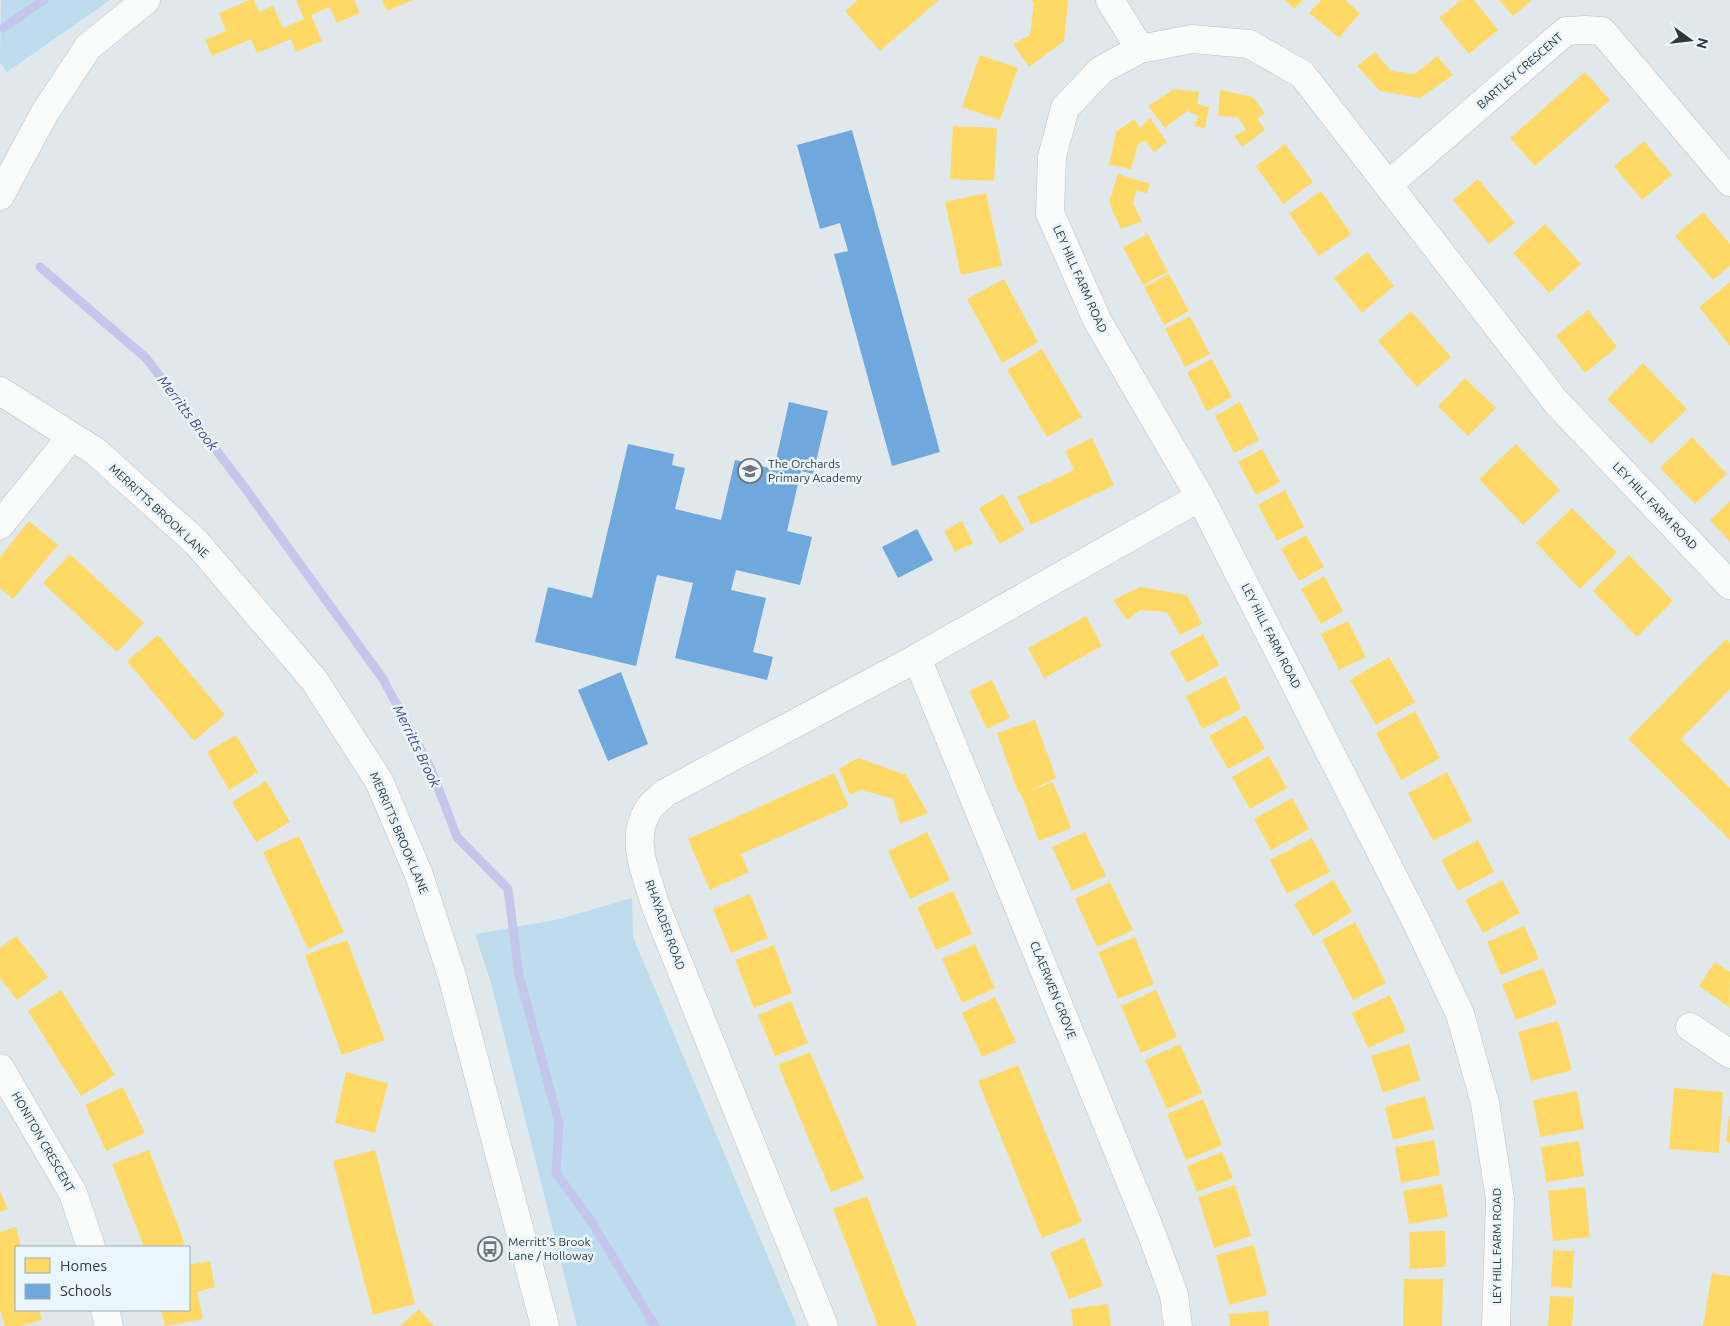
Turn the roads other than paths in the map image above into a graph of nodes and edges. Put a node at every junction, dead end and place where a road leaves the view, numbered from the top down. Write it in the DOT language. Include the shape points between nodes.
graph roads {
  1 [pos="146,0"];
  2 [pos="1110,0"];
  3 [pos="1140,49"];
  4 [pos="1730,182"];
  5 [pos="1388,185"];
  6 [pos="0,196"];
  7 [pos="0,391"];
  8 [pos="71,436"];
  9 [pos="1200,497"];
  10 [pos="0,525"];
  11 [pos="1730,585"];
  12 [pos="917,658"];
  13 [pos="1690,1027"];
  14 [pos="1730,1054"];
  15 [pos="0,1068"];
  16 [pos="92,1246"];
  17 [pos="105,1311"];
  18 [pos="109,1326"];
  19 [pos="546,1326"];
  20 [pos="824,1326"];
  21 [pos="1178,1326"];
  22 [pos="1496,1326"];
  1 -- 6 [label="street" via="88,47 44,114"];
  2 -- 3 [label="street"];
  3 -- 5 [label="street, LEY HILL FARM ROAD" via="1192,39 1249,44 1257,48 1302,74"];
  3 -- 9 [label="street, LEY HILL FARM ROAD" via="1101,70 1065,108 1052,157 1050,213 1097,320"];
  4 -- 5 [label="street, BARTLEY CRESCENT" via="1602,31 1586,30 1566,31"];
  5 -- 11 [label="street, LEY HILL FARM ROAD" via="1557,403"];
  7 -- 8 [label="street, MERRITTS BROOK LANE"];
  8 -- 10 [label="street"];
  8 -- 19 [label="street, MERRITTS BROOK LANE" via="95,452 196,542 314,680 379,781 419,875 452,976"];
  9 -- 12 [label="street, RHAYADER ROAD"];
  9 -- 22 [label="street, LEY HILL FARM ROAD" via="1460,1014 1486,1103 1500,1199"];
  12 -- 20 [label="street, RHAYADER ROAD" via="665,793 650,807 640,829 640,853 656,907"];
  12 -- 21 [label="street, CLAERWEN GROVE" via="1151,1232 1174,1294"];
  13 -- 14 [label="street"];
  15 -- 16 [label="street, HONITON CRESCENT" via="74,1193"];
  17 -- 18 [label="street"];
}
